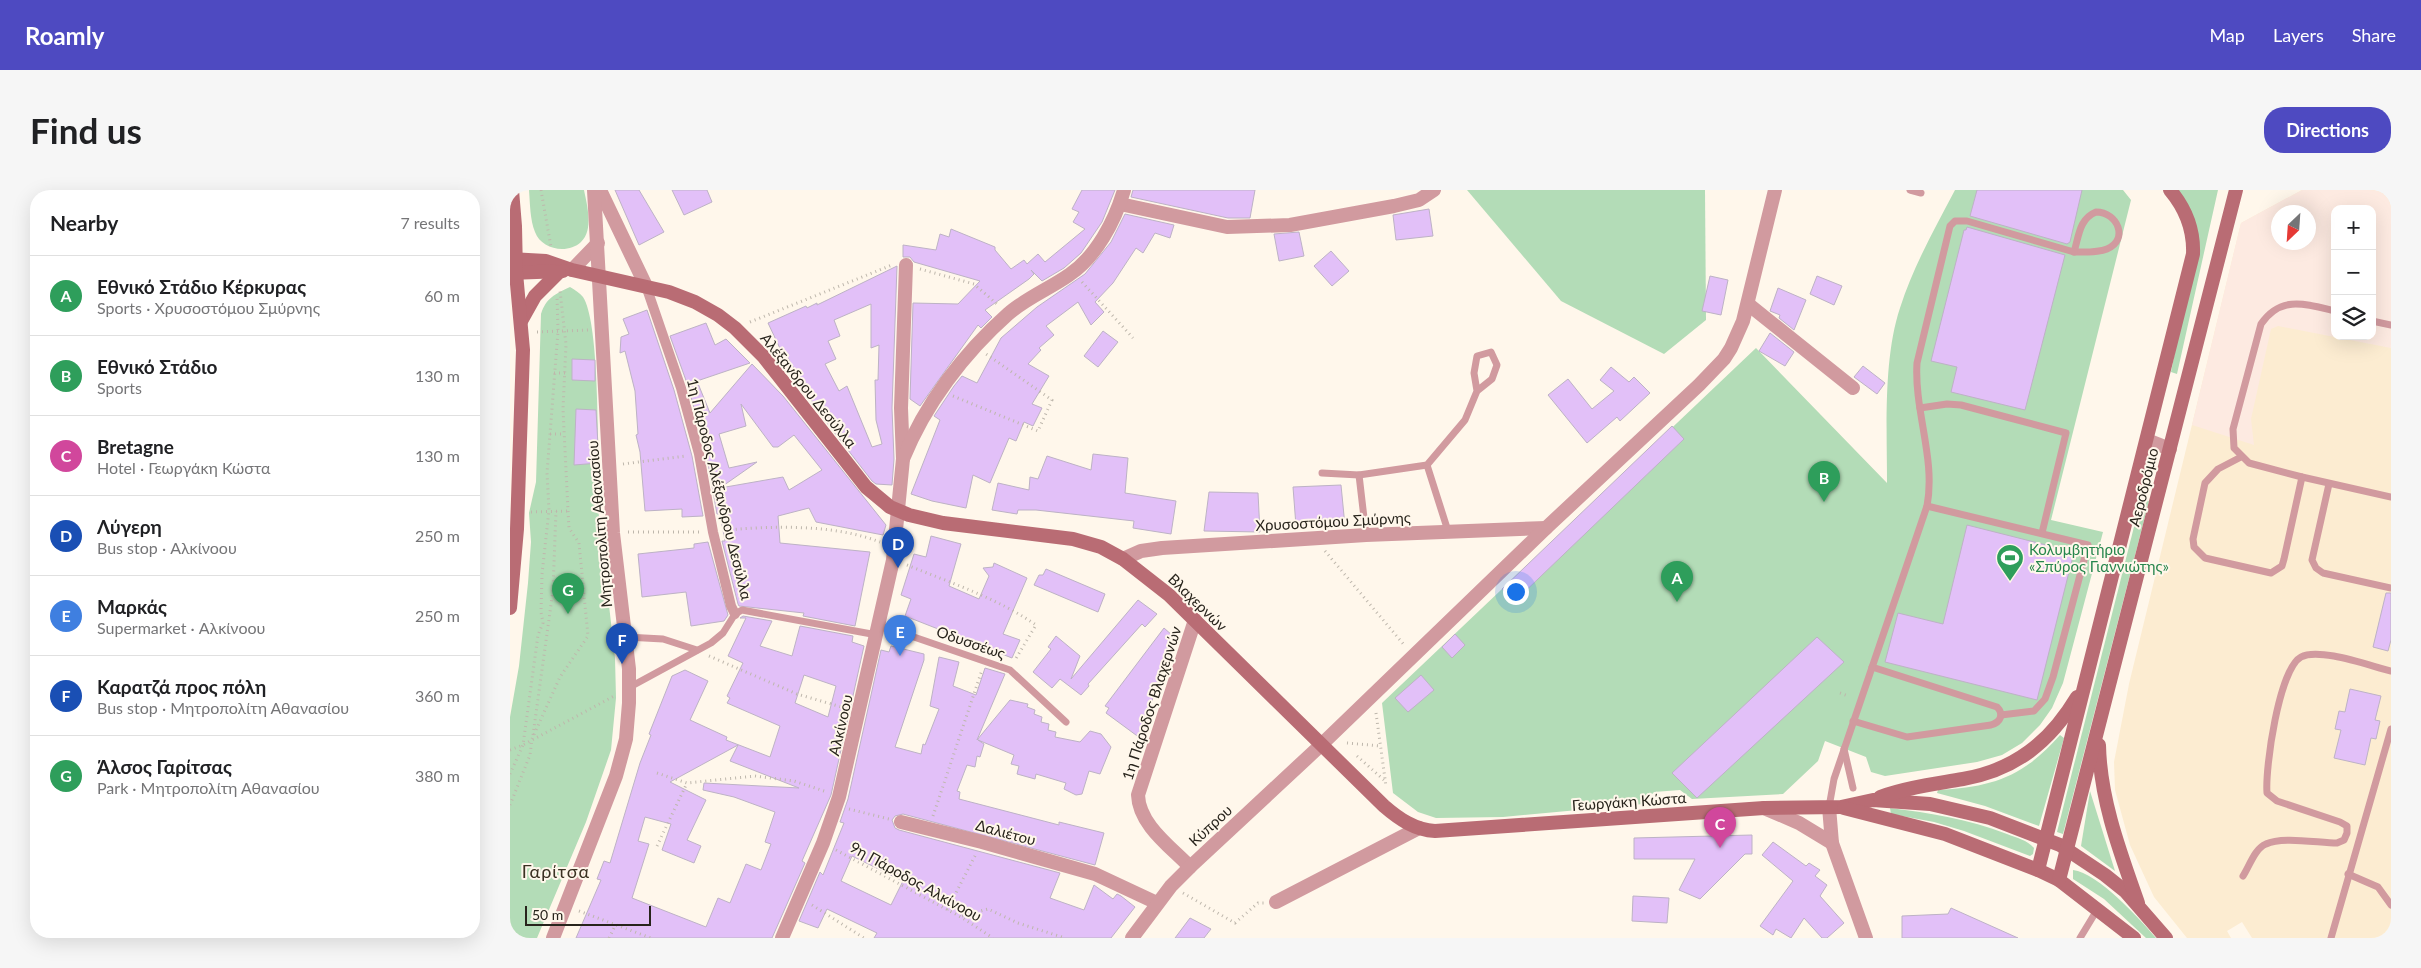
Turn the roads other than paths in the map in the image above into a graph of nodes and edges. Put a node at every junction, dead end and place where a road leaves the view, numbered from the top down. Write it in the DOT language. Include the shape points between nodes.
graph roads {
  1 [pos="512,190"];
  2 [pos="594,190"];
  3 [pos="600,190"];
  4 [pos="1434,190"];
  5 [pos="1775,190"];
  6 [pos="1910,190"];
  7 [pos="2170,190"];
  8 [pos="2236,190"];
  9 [pos="1921,193"];
  10 [pos="1122,197"];
  11 [pos="598,243"];
  12 [pos="2074,252"];
  13 [pos="512,256"];
  14 [pos="906,265"];
  15 [pos="565,271"];
  16 [pos="513,274"];
  17 [pos="599,276"];
  18 [pos="646,286"];
  19 [pos="510,290"];
  20 [pos="1748,304"];
  21 [pos="2331,310"];
  22 [pos="521,321"];
  23 [pos="2376,321"];
  24 [pos="2391,325"];
  25 [pos="1853,388"];
  26 [pos="1478,391"];
  27 [pos="1920,408"];
  28 [pos="2148,440"];
  29 [pos="2170,449"];
  30 [pos="2241,457"];
  31 [pos="904,459"];
  32 [pos="1427,465"];
  33 [pos="1322,473"];
  34 [pos="1359,475"];
  35 [pos="2302,477"];
  36 [pos="2329,484"];
  37 [pos="2391,497"];
  38 [pos="1927,506"];
  39 [pos="898,510"];
  40 [pos="1546,528"];
  41 [pos="1448,531"];
  42 [pos="2042,533"];
  43 [pos="1366,535"];
  44 [pos="1123,559"];
  45 [pos="2391,588"];
  46 [pos="510,608"];
  47 [pos="735,614"];
  48 [pos="1195,620"];
  49 [pos="878,630"];
  50 [pos="626,638"];
  51 [pos="697,650"];
  52 [pos="1872,667"];
  53 [pos="2391,672"];
  54 [pos="2085,684"];
  55 [pos="630,688"];
  56 [pos="2001,715"];
  57 [pos="1853,721"];
  58 [pos="1066,722"];
  59 [pos="2099,729"];
  60 [pos="2391,729"];
  61 [pos="1320,745"];
  62 [pos="1844,749"];
  63 [pos="1853,788"];
  64 [pos="1873,800"];
  65 [pos="1835,807"];
  66 [pos="1764,808"];
  67 [pos="901,822"];
  68 [pos="1419,828"];
  69 [pos="2347,834"];
  70 [pos="2360,838"];
  71 [pos="2046,839"];
  72 [pos="1832,843"];
  73 [pos="2068,850"];
  74 [pos="1190,867"];
  75 [pos="2038,870"];
  76 [pos="2348,874"];
  77 [pos="2243,876"];
  78 [pos="2059,880"];
  79 [pos="1276,902"];
  80 [pos="1158,903"];
  81 [pos="2139,905"];
  82 [pos="2391,905"];
  83 [pos="2097,910"];
  84 [pos="553,938"];
  85 [pos="782,938"];
  86 [pos="1132,938"];
  87 [pos="1866,938"];
  88 [pos="2080,938"];
  89 [pos="2134,938"];
  90 [pos="2166,938"];
  91 [pos="2331,938"];
  1 -- 13 [label="main road" via="516,226"];
  2 -- 11 [label="street, Μητροπολίτη Αθανασίου"];
  3 -- 18 [label="street"];
  4 -- 10 [label="street" via="1419,200 1290,225 1227,227"];
  5 -- 20 [label="street, Κύπρου"];
  6 -- 9 [label="lane"];
  7 -- 28 [label="main road, Αεροδρόμιο" via="2189,219 2194,238 2193,254"];
  8 -- 29 [label="main road, Αεροδρόμιο"];
  10 -- 31 [label="street" via="1094,250 1074,272 1008,314 940,390 919,424"];
  11 -- 15 [label="street"];
  11 -- 17 [label="street, Μητροπολίτη Αθανασίου"];
  12 -- 12 [label="lane" via="2101,251 2112,246 2118,235 2114,218 2096,212 2084,219"];
  12 -- 27 [label="lane" via="1967,221 1955,221 1950,226 1917,363"];
  13 -- 15 [label="main road, Αλέξανδρου Δεσύλλα" via="546,261"];
  13 -- 16 [label="main road"];
  14 -- 31 [label="street" via="900,408"];
  15 -- 16 [label="main road, Αλέξανδρου Δεσύλλα"];
  15 -- 17 [label="main road, Αλέξανδρου Δεσύλλα"];
  15 -- 22 [label="main road" via="535,296"];
  16 -- 22 [label="main road"];
  17 -- 18 [label="main road, Αλέξανδρου Δεσύλλα"];
  17 -- 50 [label="street, Μητροπολίτη Αθανασίου" via="613,533"];
  18 -- 39 [label="main road, Αλέξανδρου Δεσύλλα" via="695,302 735,328 776,370 866,487"];
  18 -- 47 [label="street, 1η Πάροδος Αλέξανδρου Δεσύλλα" via="681,388 699,454 713,532"];
  19 -- 22 [label="main road"];
  20 -- 25 [label="street"];
  20 -- 40 [label="street, Κύπρου" via="1731,348 1712,372"];
  21 -- 30 [label="lane" via="2310,305 2286,305 2269,312 2261,324 2233,429 2234,448"];
  22 -- 46 [label="main road" via="523,350 517,529"];
  23 -- 24 [label="lane"];
  26 -- 26 [label="lane" via="1492,379 1497,365 1491,352 1477,356 1474,373"];
  26 -- 32 [label="lane" via="1465,420"];
  27 -- 38 [label="lane" via="1929,476"];
  27 -- 42 [label="lane" via="1961,405 2066,432"];
  28 -- 29 [label="street"];
  28 -- 54 [label="main road, Αεροδρόμιο"];
  29 -- 59 [label="main road, Αεροδρόμιο"];
  30 -- 35 [label="lane" via="2249,463"];
  30 -- 35 [label="lane" via="2218,469 2204,484 2193,539 2194,547 2205,558 2271,573 2278,571 2284,559"];
  31 -- 39 [label="street, Αλκίνοου"];
  32 -- 34 [label="lane"];
  32 -- 41 [label="lane"];
  33 -- 34 [label="lane"];
  34 -- 43 [label="lane"];
  35 -- 36 [label="lane"];
  36 -- 37 [label="lane"];
  36 -- 45 [label="lane" via="2312,560 2316,568 2324,573"];
  38 -- 42 [label="lane"];
  38 -- 52 [label="lane"];
  39 -- 44 [label="main road, Βλαχερνών" via="943,522 1073,539 1101,547"];
  39 -- 49 [label="street, Αλκίνοου" via="893,560"];
  40 -- 41 [label="street, Χρυσοστόμου Σμύρνης"];
  40 -- 61 [label="street, Κύπρου"];
  41 -- 43 [label="street, Χρυσοστόμου Σμύρνης"];
  42 -- 56 [label="lane" via="2082,542 2088,547 2045,699 2034,711"];
  43 -- 44 [label="street, Χρυσοστόμου Σμύρνης" via="1162,548 1141,551"];
  44 -- 48 [label="main road, Βλαχερνών"];
  47 -- 49 [label="lane, Οδυσσέως" via="747,610"];
  47 -- 51 [label="lane" via="723,634"];
  48 -- 61 [label="main road, Βλαχερνών"];
  48 -- 74 [label="street, 1η Πάροδος Βλαχερνών" via="1138,795 1141,813"];
  49 -- 58 [label="lane, Οδυσσέως" via="1010,670"];
  49 -- 85 [label="street, Αλκίνοου" via="839,796"];
  50 -- 51 [label="lane" via="663,639"];
  50 -- 55 [label="street, Μητροπολίτη Αθανασίου"];
  51 -- 55 [label="lane"];
  52 -- 56 [label="lane" via="1993,705"];
  52 -- 57 [label="lane"];
  53 -- 69 [label="lane" via="2314,654 2301,657 2287,675 2272,734 2267,793 2277,801 2340,822 2346,826"];
  54 -- 64 [label="main road" via="2052,734 2014,763 1984,774 1902,789"];
  54 -- 71 [label="main road, Αεροδρόμιο"];
  55 -- 84 [label="street, Μητροπολίτη Αθανασίου" via="626,739 616,776"];
  56 -- 57 [label="lane" via="1999,721 1992,725 1912,737 1897,736"];
  57 -- 62 [label="lane"];
  59 -- 73 [label="main road, Αεροδρόμιο"];
  59 -- 81 [label="main road" via="2101,776 2106,799"];
  60 -- 70 [label="lane"];
  61 -- 68 [label="main road, Βλαχερνών" via="1384,806 1406,823"];
  61 -- 74 [label="street, Κύπρου"];
  62 -- 63 [label="lane"];
  62 -- 65 [label="lane" via="1834,779"];
  64 -- 65 [label="main road, Γεωργάκη Κώστα"];
  64 -- 71 [label="main road, Γεωργάκη Κώστα" via="1954,808"];
  65 -- 66 [label="main road, Γεωργάκη Κώστα"];
  65 -- 72 [label="street"];
  65 -- 75 [label="main road, Γεωργάκη Κώστα" via="1945,834"];
  66 -- 68 [label="main road, Γεωργάκη Κώστα" via="1435,831"];
  66 -- 72 [label="street"];
  67 -- 80 [label="street, Δαλιέτου" via="1096,874"];
  68 -- 79 [label="street"];
  69 -- 70 [label="lane"];
  69 -- 77 [label="lane" via="2337,843 2282,841 2265,844"];
  70 -- 76 [label="lane"];
  71 -- 73 [label="main road, Γεωργάκη Κώστα"];
  71 -- 75 [label="main road, Αεροδρόμιο"];
  72 -- 87 [label="street"];
  73 -- 78 [label="main road, Αεροδρόμιο"];
  73 -- 81 [label="main road, Γεωργάκη Κώστα"];
  74 -- 80 [label="street, Κύπρου"];
  75 -- 78 [label="main road, Γεωργάκη Κώστα"];
  76 -- 82 [label="lane" via="2378,887"];
  76 -- 91 [label="lane"];
  78 -- 83 [label="main road, Γεωργάκη Κώστα"];
  80 -- 86 [label="street, Κύπρου"];
  81 -- 90 [label="main road, Γεωργάκη Κώστα"];
  83 -- 88 [label="lane"];
  83 -- 89 [label="main road, Γεωργάκη Κώστα"];
}
